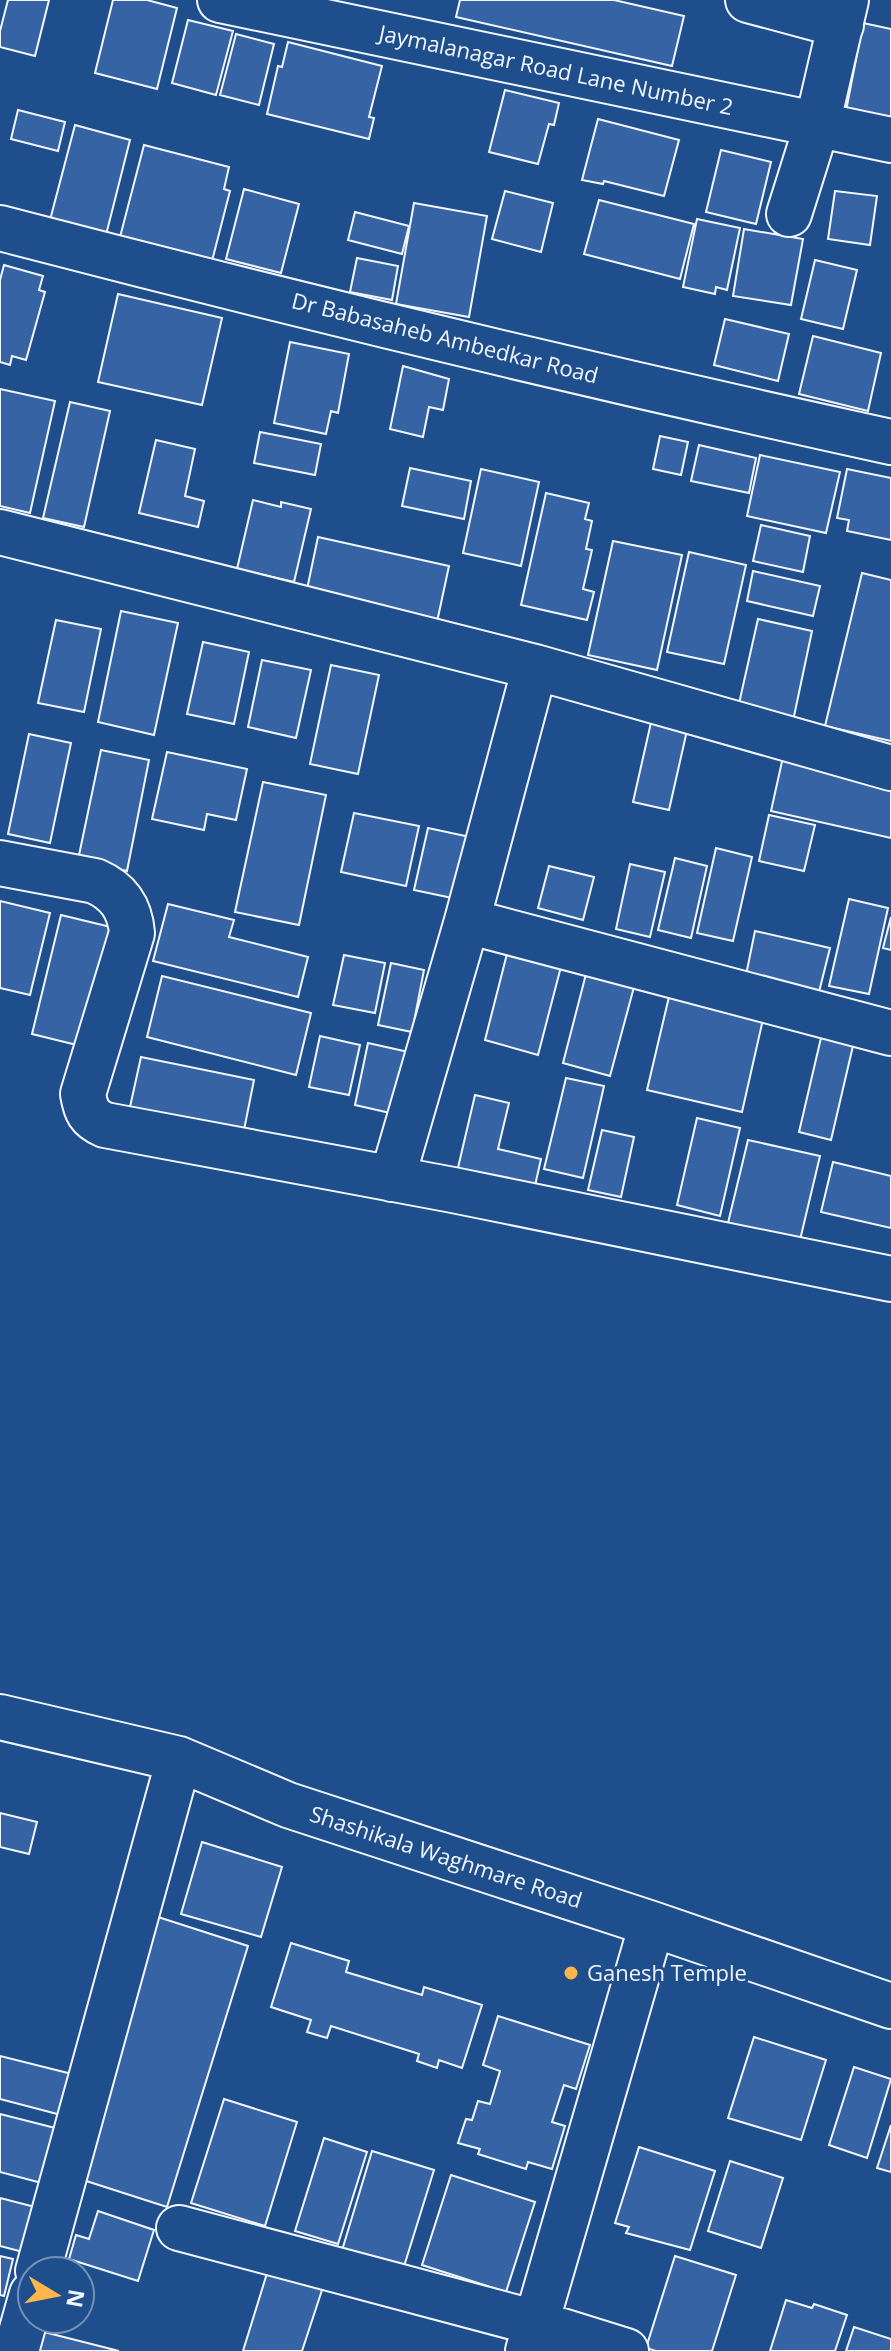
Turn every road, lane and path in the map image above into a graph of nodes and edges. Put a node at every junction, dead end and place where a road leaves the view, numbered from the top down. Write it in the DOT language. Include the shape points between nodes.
graph roads {
  1 [pos="220,0"];
  2 [pos="748,0"];
  3 [pos="843,12"];
  4 [pos="817,125"];
  5 [pos="891,140"];
  6 [pos="789,214"];
  7 [pos="0,228"];
  8 [pos="891,442"];
  9 [pos="0,532"];
  10 [pos="535,667"];
  11 [pos="891,768"];
  12 [pos="0,863"];
  13 [pos="467,921"];
  14 [pos="891,1033"];
  15 [pos="392,1179"];
  16 [pos="891,1279"];
  17 [pos="0,1717"];
  18 [pos="179,1759"];
  19 [pos="652,1924"];
  20 [pos="891,2006"];
  21 [pos="179,2228"];
  22 [pos="42,2255"];
  23 [pos="532,2337"];
  24 [pos="626,2351"];
  1 -- 4 [label="street, Jaymalanagar Road Lane Number 2"];
  2 -- 3 [label="street"];
  3 -- 4 [label="street"];
  4 -- 5 [label="street, Jaymalanagar Road Lane Number 2"];
  4 -- 6 [label="street"];
  7 -- 8 [label="street, Dr Babasaheb Ambedkar Road" via="649,388"];
  9 -- 10 [label="street"];
  10 -- 11 [label="street"];
  10 -- 13 [label="street"];
  12 -- 15 [label="street" via="108,886 131,917 132,933 83,1094 93,1120"];
  13 -- 14 [label="street"];
  13 -- 15 [label="street"];
  15 -- 16 [label="street"];
  17 -- 18 [label="street, Shashikala Waghmare Road"];
  18 -- 19 [label="street, Shashikala Waghmare Road" via="288,1805"];
  18 -- 22 [label="street"];
  19 -- 20 [label="street, Shashikala Waghmare Road"];
  19 -- 23 [label="street"];
  21 -- 23 [label="street"];
  23 -- 24 [label="street"];
}
